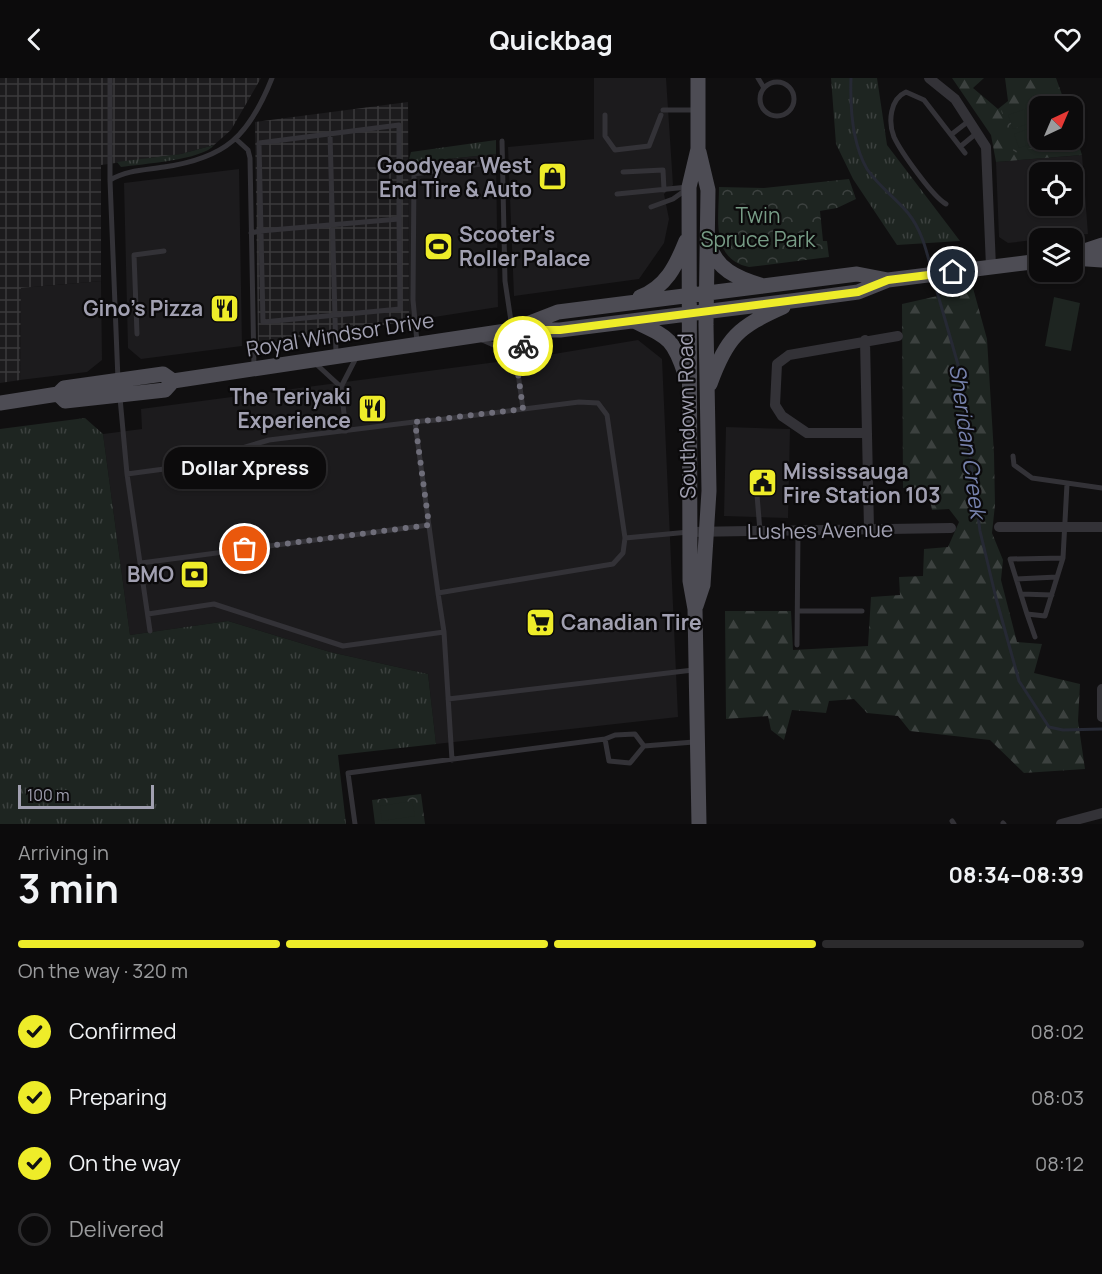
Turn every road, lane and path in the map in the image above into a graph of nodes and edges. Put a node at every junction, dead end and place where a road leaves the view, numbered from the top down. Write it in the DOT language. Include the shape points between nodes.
graph roads {
  1 [pos="110,78"];
  2 [pos="272,78"];
  3 [pos="698,78"];
  4 [pos="758,78"];
  5 [pos="929,78"];
  6 [pos="764,88"];
  7 [pos="698,110"];
  8 [pos="605,115"];
  9 [pos="970,120"];
  10 [pos="978,132"];
  11 [pos="330,134"];
  12 [pos="952,134"];
  13 [pos="237,139"];
  14 [pos="502,141"];
  15 [pos="961,146"];
  16 [pos="698,150"];
  17 [pos="965,153"];
  18 [pos="501,161"];
  19 [pos="623,172"];
  20 [pos="110,180"];
  21 [pos="689,187"];
  22 [pos="664,190"];
  23 [pos="617,194"];
  24 [pos="946,204"];
  25 [pos="651,207"];
  26 [pos="399,219"];
  27 [pos="331,225"];
  28 [pos="260,231"];
  29 [pos="251,233"];
  30 [pos="689,233"];
  31 [pos="708,238"];
  32 [pos="1102,245"];
  33 [pos="164,251"];
  34 [pos="1083,252"];
  35 [pos="1083,257"];
  36 [pos="1102,260"];
  37 [pos="1029,262"];
  38 [pos="991,267"];
  39 [pos="888,280"];
  40 [pos="762,286"];
  41 [pos="707,293"];
  42 [pos="690,296"];
  43 [pos="799,300"];
  44 [pos="625,302"];
  45 [pos="699,313"];
  46 [pos="334,315"];
  47 [pos="633,320"];
  48 [pos="512,330"];
  49 [pos="533,330"];
  50 [pos="137,334"];
  51 [pos="473,336"];
  52 [pos="898,336"];
  53 [pos="865,340"];
  54 [pos="418,344"];
  55 [pos="360,353"];
  56 [pos="336,356"];
  57 [pos="311,360"];
  58 [pos="517,366"];
  59 [pos="254,368"];
  60 [pos="689,385"];
  61 [pos="341,387"];
  62 [pos="119,388"];
  63 [pos="707,392"];
  64 [pos="0,403"];
  65 [pos="523,409"];
  66 [pos="415,422"];
  67 [pos="346,431"];
  68 [pos="867,433"];
  69 [pos="1013,456"];
  70 [pos="127,474"];
  71 [pos="1067,484"];
  72 [pos="1102,488"];
  73 [pos="757,495"];
  74 [pos="429,525"];
  75 [pos="999,527"];
  76 [pos="1066,527"];
  77 [pos="1102,527"];
  78 [pos="951,528"];
  79 [pos="869,529"];
  80 [pos="706,531"];
  81 [pos="759,531"];
  82 [pos="798,531"];
  83 [pos="690,532"];
  84 [pos="625,538"];
  85 [pos="1063,558"];
  86 [pos="141,563"];
  87 [pos="1057,577"];
  88 [pos="1016,579"];
  89 [pos="438,593"];
  90 [pos="1021,594"];
  91 [pos="1052,595"];
  92 [pos="695,609"];
  93 [pos="798,611"];
  94 [pos="862,611"];
  95 [pos="148,614"];
  96 [pos="1027,614"];
  97 [pos="150,631"];
  98 [pos="444,632"];
  99 [pos="1035,637"];
  100 [pos="797,645"];
  101 [pos="696,670"];
  102 [pos="1102,689"];
  103 [pos="448,699"];
  104 [pos="1102,717"];
  105 [pos="605,739"];
  106 [pos="699,742"];
  107 [pos="644,746"];
  108 [pos="452,760"];
  109 [pos="1102,813"];
  110 [pos="355,824"];
  111 [pos="699,824"];
  112 [pos="1061,824"];
  1 -- 20 [label="lane"];
  2 -- 13 [label="lane"];
  3 -- 7 [label="main road, Southdown Road"];
  4 -- 6 [label="lane"];
  5 -- 9 [label="street" via="951,95"];
  6 -- 6 [label="lane" via="773,82 788,86 793,96 791,107 777,115 766,111 760,102"];
  7 -- 8 [label="lane" via="662,113 649,146 615,150 605,136"];
  7 -- 16 [label="main road, Southdown Road"];
  9 -- 10 [label="street"];
  9 -- 12 [label="lane"];
  10 -- 15 [label="lane"];
  10 -- 38 [label="street" via="987,153"];
  11 -- 26 [label="lane" via="399,125"];
  11 -- 27 [label="lane"];
  11 -- 28 [label="lane" via="260,143"];
  12 -- 15 [label="lane"];
  12 -- 24 [label="lane" via="924,100 906,92 895,98 894,137 935,196"];
  13 -- 20 [label="lane" via="208,158 190,164 122,173"];
  13 -- 29 [label="lane" via="250,158"];
  14 -- 18 [label="lane"];
  15 -- 17 [label="lane"];
  16 -- 21 [label="main road, Southdown Road"];
  16 -- 31 [label="main road, Southdown Road" via="708,190"];
  18 -- 48 [label="lane" via="505,281"];
  18 -- 54 [label="lane" via="414,174 413,300"];
  19 -- 22 [label="lane" via="663,170"];
  20 -- 62 [label="lane"];
  21 -- 22 [label="lane"];
  21 -- 25 [label="lane" via="673,199"];
  21 -- 30 [label="main road, Southdown Road"];
  22 -- 23 [label="lane"];
  26 -- 27 [label="lane"];
  26 -- 46 [label="lane" via="400,309"];
  27 -- 28 [label="lane"];
  27 -- 46 [label="lane"];
  28 -- 29 [label="lane"];
  28 -- 46 [label="lane" via="263,322"];
  29 -- 59 [label="lane"];
  30 -- 42 [label="main road, Southdown Road"];
  30 -- 44 [label="main road" via="672,273 657,288"];
  31 -- 40 [label="main road" via="712,254 728,272"];
  31 -- 41 [label="main road, Southdown Road"];
  32 -- 34 [label="main road"];
  33 -- 50 [label="lane" via="134,255"];
  35 -- 36 [label="main road"];
  37 -- 38 [label="main road"];
  38 -- 39 [label="main road"];
  39 -- 40 [label="main road, Royal Windsor Drive" via="857,274"];
  39 -- 43 [label="main road, Royal Windsor Drive" via="858,292"];
  40 -- 41 [label="main road, Royal Windsor Drive"];
  41 -- 42 [label="main road, Royal Windsor Drive"];
  41 -- 45 [label="main road, Southdown Road"];
  42 -- 44 [label="main road, Royal Windsor Drive"];
  42 -- 45 [label="main road, Southdown Road"];
  43 -- 45 [label="main road, Royal Windsor Drive"];
  43 -- 63 [label="main road" via="757,318 737,332 721,353"];
  44 -- 48 [label="main road, Royal Windsor Drive" via="558,312"];
  45 -- 47 [label="main road, Royal Windsor Drive"];
  45 -- 60 [label="main road, Southdown Road"];
  45 -- 63 [label="main road, Southdown Road"];
  46 -- 56 [label="lane"];
  47 -- 49 [label="main road, Royal Windsor Drive"];
  47 -- 60 [label="main road" via="671,341"];
  48 -- 49 [label="main road, Royal Windsor Drive"];
  48 -- 51 [label="main road, Royal Windsor Drive"];
  49 -- 58 [label="lane"];
  51 -- 54 [label="main road, Royal Windsor Drive"];
  51 -- 58 [label="lane" via="505,350"];
  52 -- 53 [label="street"];
  53 -- 68 [label="street"];
  53 -- 68 [label="street" via="783,357 776,367 775,405 782,416 807,433"];
  54 -- 55 [label="main road, Royal Windsor Drive"];
  55 -- 56 [label="main road, Royal Windsor Drive"];
  55 -- 61 [label="lane"];
  56 -- 57 [label="main road, Royal Windsor Drive"];
  57 -- 59 [label="main road, Royal Windsor Drive"];
  57 -- 61 [label="lane"];
  58 -- 65 [label="lane"];
  59 -- 62 [label="main road, Royal Windsor Drive" via="173,381 163,374"];
  60 -- 83 [label="main road, Southdown Road"];
  61 -- 67 [label="lane"];
  62 -- 64 [label="main road, Royal Windsor Drive" via="64,388 58,394"];
  62 -- 70 [label="lane"];
  63 -- 80 [label="main road, Southdown Road"];
  65 -- 66 [label="lane"];
  65 -- 84 [label="lane" via="590,402 604,409"];
  66 -- 67 [label="lane"];
  66 -- 74 [label="lane"];
  67 -- 70 [label="lane" via="269,440 232,451 209,464"];
  68 -- 79 [label="street"];
  69 -- 71 [label="lane" via="1020,473"];
  70 -- 86 [label="lane"];
  71 -- 72 [label="lane"];
  71 -- 76 [label="lane"];
  73 -- 81 [label="lane"];
  74 -- 86 [label="lane"];
  74 -- 89 [label="lane"];
  75 -- 76 [label="street"];
  76 -- 77 [label="street"];
  76 -- 85 [label="lane"];
  78 -- 79 [label="street, Lushes Avenue"];
  79 -- 82 [label="street, Lushes Avenue"];
  80 -- 81 [label="street, Lushes Avenue"];
  80 -- 83 [label="street, Lushes Avenue"];
  80 -- 92 [label="main road, Southdown Road" via="703,585"];
  81 -- 82 [label="street, Lushes Avenue"];
  82 -- 93 [label="lane"];
  83 -- 84 [label="lane"];
  83 -- 92 [label="main road, Southdown Road" via="690,581"];
  84 -- 89 [label="lane" via="623,553 613,564"];
  85 -- 87 [label="lane"];
  85 -- 88 [label="lane" via="1010,559"];
  86 -- 95 [label="lane"];
  87 -- 88 [label="lane"];
  87 -- 91 [label="lane"];
  88 -- 90 [label="lane"];
  89 -- 98 [label="lane"];
  90 -- 91 [label="lane"];
  90 -- 96 [label="lane"];
  91 -- 96 [label="lane" via="1045,616"];
  92 -- 101 [label="main road, Southdown Road"];
  93 -- 94 [label="lane"];
  93 -- 100 [label="lane"];
  95 -- 97 [label="lane"];
  95 -- 98 [label="lane" via="214,604 343,646"];
  96 -- 99 [label="lane"];
  98 -- 103 [label="lane"];
  101 -- 103 [label="lane"];
  101 -- 106 [label="main road, Southdown Road"];
  102 -- 104 [label="street"];
  103 -- 108 [label="lane"];
  105 -- 107 [label="lane" via="635,734"];
  105 -- 107 [label="lane" via="609,761 630,763"];
  105 -- 108 [label="lane"];
  106 -- 107 [label="lane"];
  106 -- 111 [label="main road, Southdown Road"];
  108 -- 110 [label="lane" via="348,773"];
  109 -- 112 [label="street"];
}
